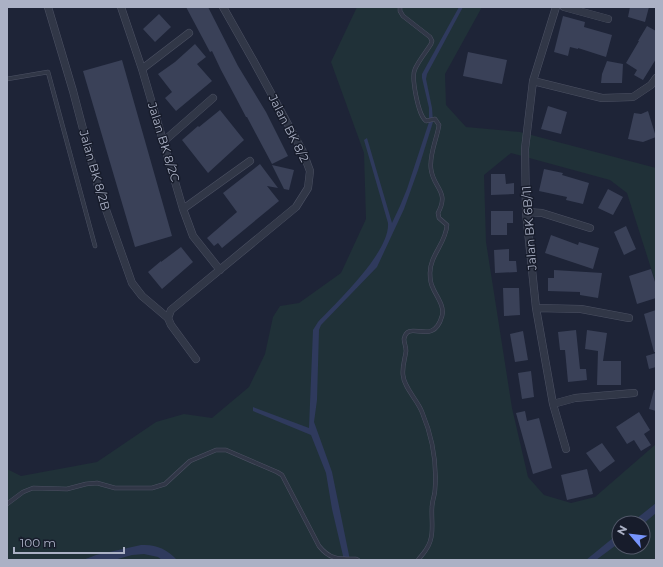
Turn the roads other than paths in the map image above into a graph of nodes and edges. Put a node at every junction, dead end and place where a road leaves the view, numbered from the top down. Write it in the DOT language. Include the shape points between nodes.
graph roads {
  1 [pos="48,7"];
  2 [pos="121,7"];
  3 [pos="223,7"];
  4 [pos="400,7"];
  5 [pos="556,7"];
  6 [pos="564,7"];
  7 [pos="608,18"];
  8 [pos="189,33"];
  9 [pos="142,69"];
  10 [pos="7,78"];
  11 [pos="656,78"];
  12 [pos="533,82"];
  13 [pos="213,98"];
  14 [pos="164,141"];
  15 [pos="250,161"];
  16 [pos="184,209"];
  17 [pos="526,212"];
  18 [pos="590,228"];
  19 [pos="95,246"];
  20 [pos="220,270"];
  21 [pos="536,308"];
  22 [pos="168,318"];
  23 [pos="629,318"];
  24 [pos="196,359"];
  25 [pos="634,393"];
  26 [pos="553,404"];
  27 [pos="566,449"];
  28 [pos="7,504"];
  29 [pos="357,559"];
  30 [pos="418,560"];
  1 -- 22 [label="street, Jalan BK 8/2B" via="99,190 132,283 142,296"];
  2 -- 9 [label="street, Jalan BK 8/2C"];
  3 -- 20 [label="street, Jalan BK 8/2" via="303,152 310,171 308,188 296,207"];
  4 -- 30 [label="lane" via="403,16 432,41 415,69 414,76 422,118 426,121 435,119 438,125 431,169 442,196 439,218 447,226 443,242 432,259 430,274 442,316 433,331 429,333 415,330 406,334 404,338 406,348 403,375 422,412 434,451 432,534 428,548"];
  5 -- 12 [label="street, Jalan BK 6B/11"];
  6 -- 7 [label="street"];
  8 -- 9 [label="street"];
  9 -- 14 [label="street, Jalan BK 8/2C"];
  10 -- 19 [label="lane" via="48,72"];
  11 -- 12 [label="street" via="651,85 633,97 602,98"];
  12 -- 17 [label="street, Jalan BK 6B/11" via="525,149"];
  13 -- 14 [label="street"];
  14 -- 16 [label="street, Jalan BK 8/2C"];
  15 -- 16 [label="street"];
  16 -- 20 [label="street, Jalan BK 8/2C" via="193,236"];
  17 -- 18 [label="street" via="542,213"];
  17 -- 21 [label="street, Jalan BK 6B/11"];
  20 -- 22 [label="street, Jalan BK 8/2" via="171,310"];
  21 -- 23 [label="street" via="581,308"];
  21 -- 26 [label="street, Jalan BK 6B/11"];
  22 -- 24 [label="street, Jalan BK 8/2B"];
  25 -- 26 [label="street" via="575,398"];
  26 -- 27 [label="street, Jalan BK 6B/11"];
  28 -- 29 [label="lane" via="33,488 67,489 97,483 115,488 158,487 190,461 216,450 226,450 282,476 319,546 328,556"];
}
